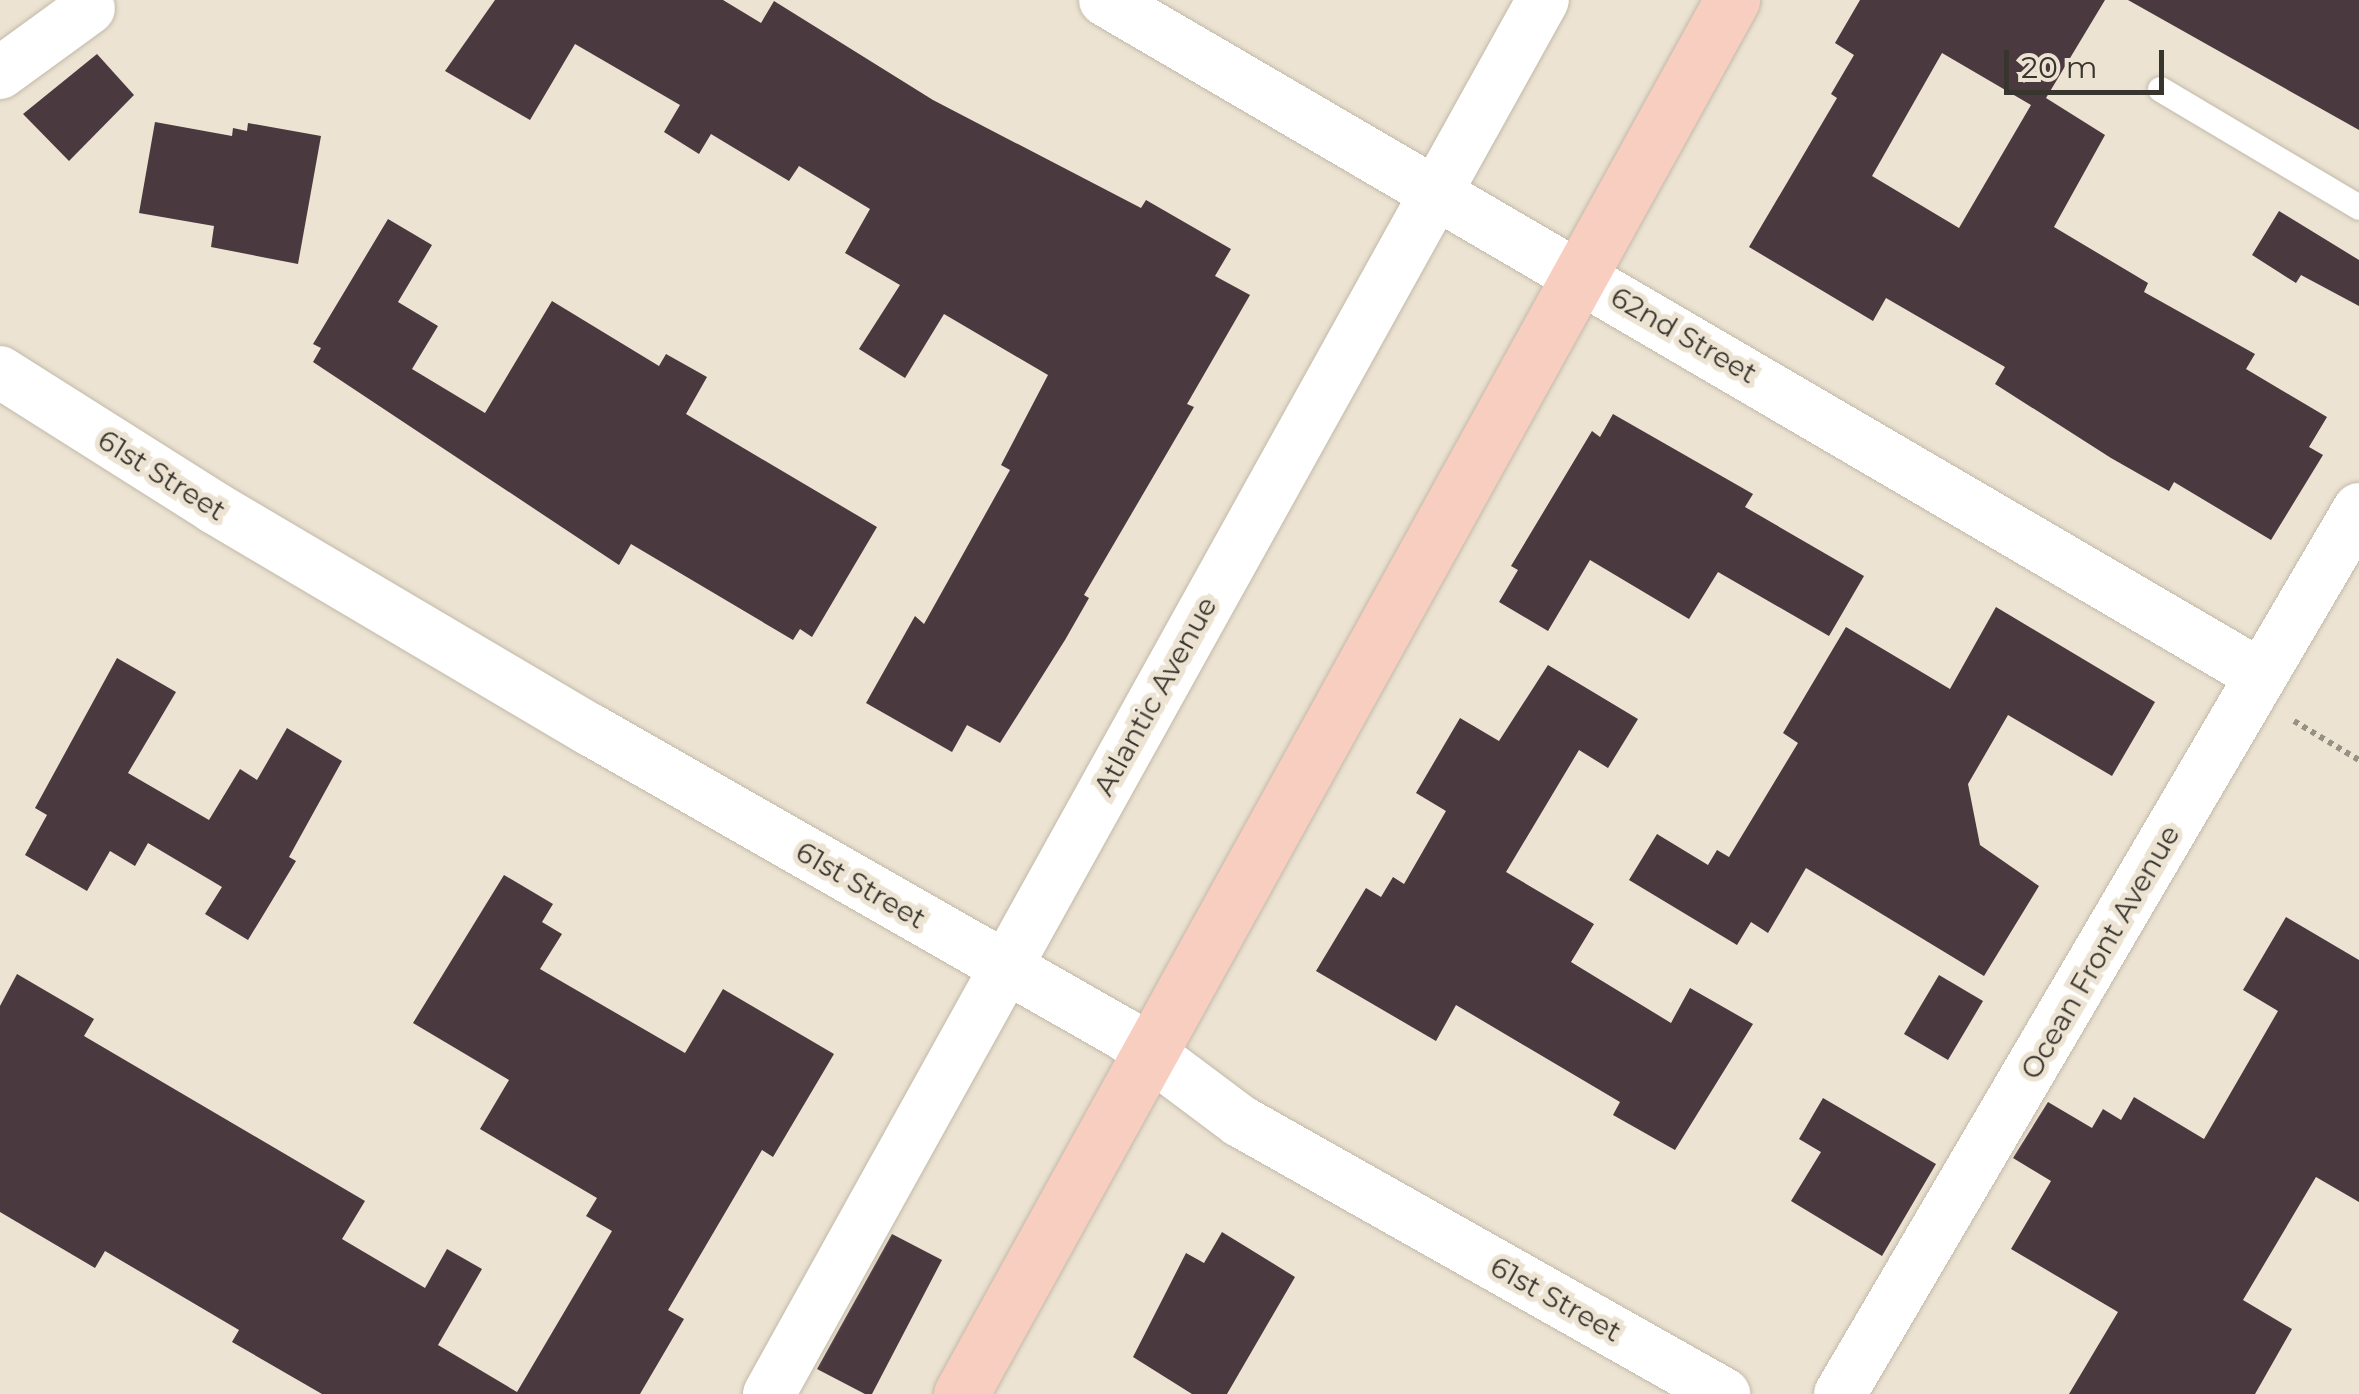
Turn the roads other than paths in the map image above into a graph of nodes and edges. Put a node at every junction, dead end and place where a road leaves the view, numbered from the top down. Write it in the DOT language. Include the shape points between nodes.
graph roads {
  1 [pos="1105,0"];
  2 [pos="1544,0"];
  3 [pos="1732,0"];
  4 [pos="89,8"];
  5 [pos="0,73"];
  6 [pos="2160,88"];
  7 [pos="1436,190"];
  8 [pos="2359,207"];
  9 [pos="1580,274"];
  10 [pos="0,372"];
  11 [pos="2359,509"];
  12 [pos="2255,685"];
  13 [pos="1004,966"];
  14 [pos="1150,1053"];
  15 [pos="769,1394"];
  16 [pos="960,1394"];
  17 [pos="1724,1394"];
  18 [pos="1840,1394"];
  1 -- 7 [label="street, 62nd Street"];
  2 -- 7 [label="street, Atlantic Avenue"];
  3 -- 9 [label="highway"];
  4 -- 5 [label="street"];
  6 -- 8 [label="lane"];
  7 -- 9 [label="street, 62nd Street"];
  7 -- 13 [label="street, Atlantic Avenue"];
  9 -- 12 [label="street, 62nd Street"];
  9 -- 14 [label="highway"];
  10 -- 13 [label="street, 61st Street" via="216,508"];
  11 -- 12 [label="street, Ocean Front Avenue"];
  12 -- 18 [label="street, Ocean Front Avenue"];
  13 -- 14 [label="street, 61st Street"];
  13 -- 15 [label="street, Atlantic Avenue"];
  14 -- 16 [label="highway"];
  14 -- 17 [label="street, 61st Street" via="1240,1121"];
}
